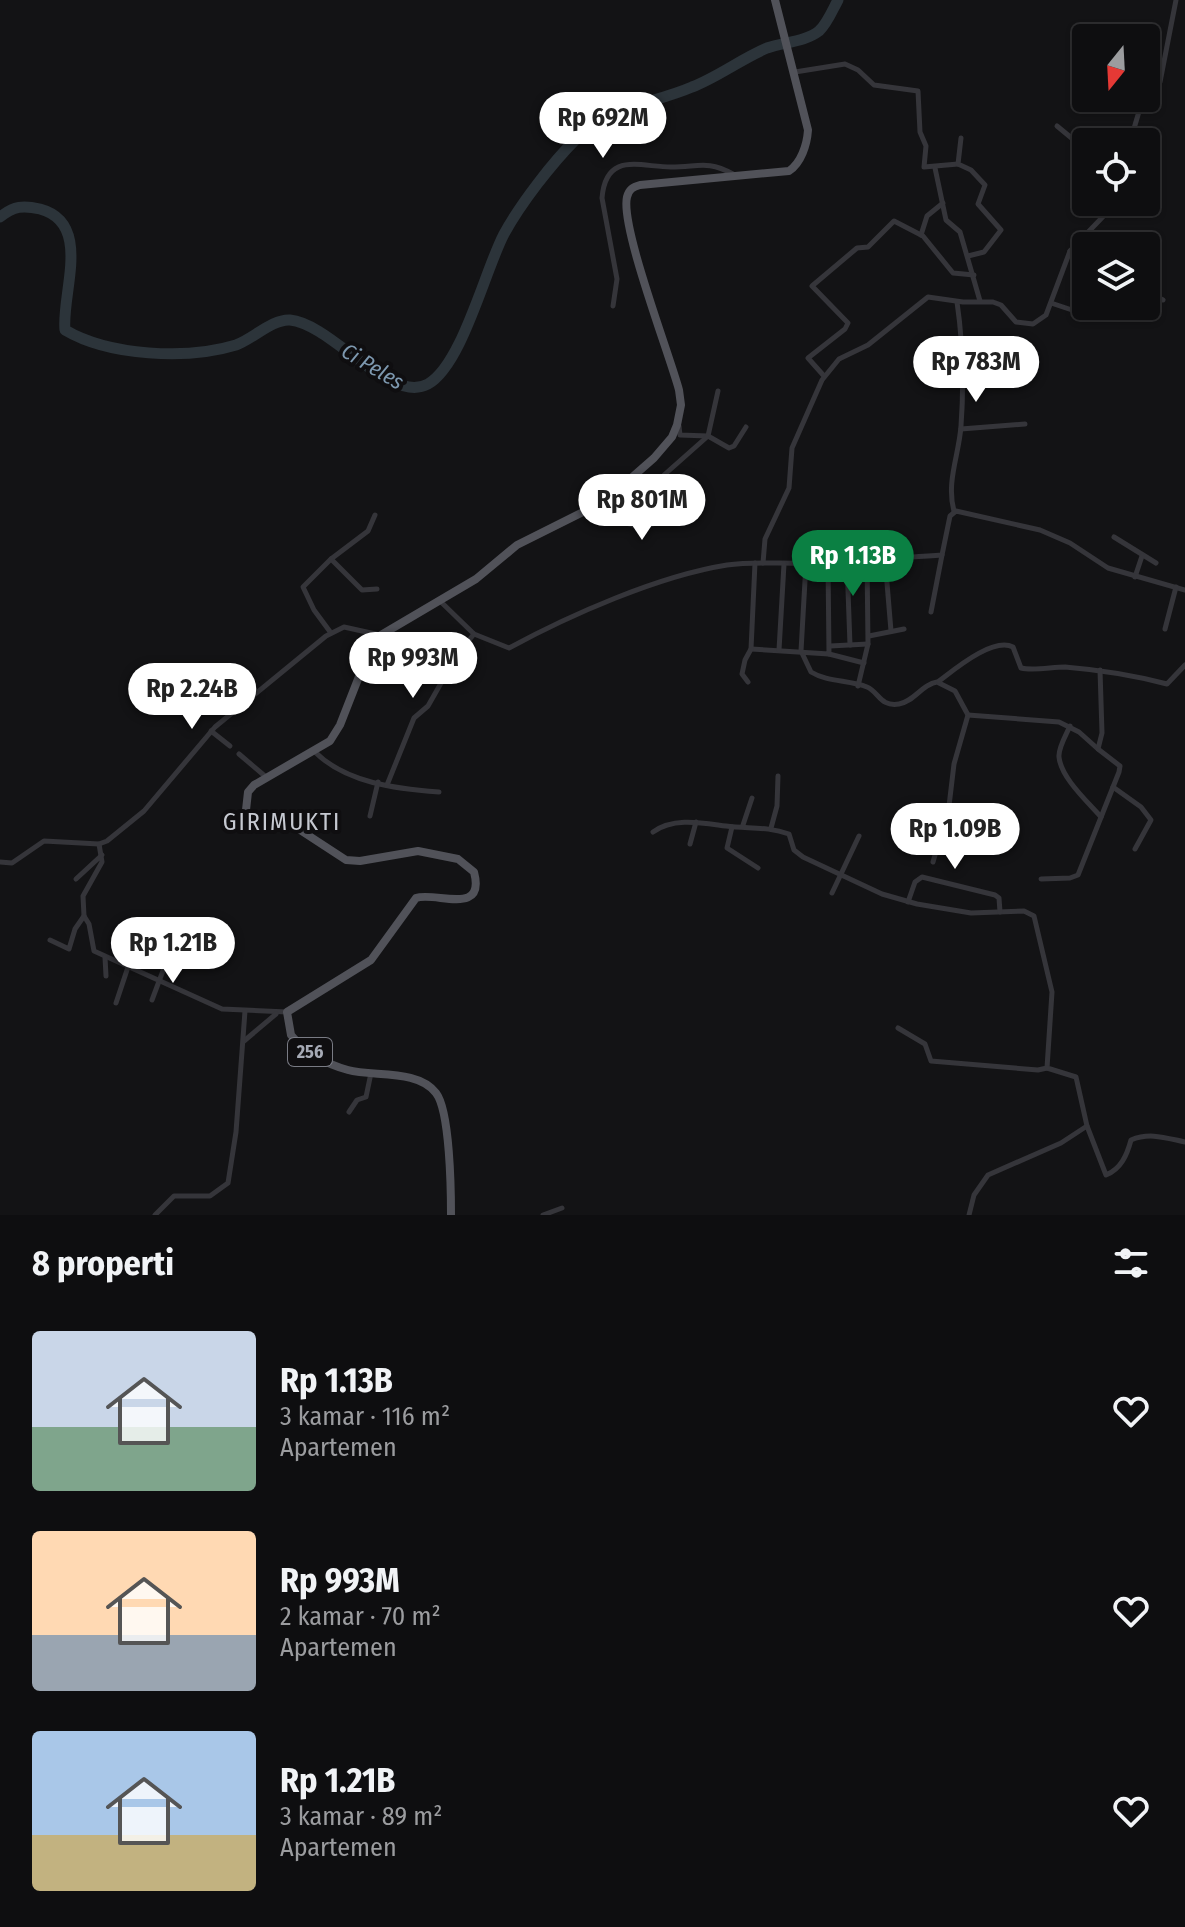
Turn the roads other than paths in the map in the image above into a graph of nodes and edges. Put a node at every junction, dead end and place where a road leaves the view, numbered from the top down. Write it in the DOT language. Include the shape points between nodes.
graph roads {
  1 [pos="775,0"];
  2 [pos="1176,0"];
  3 [pos="795,72"];
  4 [pos="1160,82"];
  5 [pos="1057,126"];
  6 [pos="961,138"];
  7 [pos="1072,138"];
  8 [pos="958,164"];
  9 [pos="935,168"];
  10 [pos="738,177"];
  11 [pos="943,203"];
  12 [pos="1104,216"];
  13 [pos="921,235"];
  14 [pos="1070,251"];
  15 [pos="968,256"];
  16 [pos="974,275"];
  17 [pos="1160,298"];
  18 [pos="1163,300"];
  19 [pos="980,301"];
  20 [pos="957,302"];
  21 [pos="1051,303"];
  22 [pos="613,306"];
  23 [pos="1072,310"];
  24 [pos="824,376"];
  25 [pos="718,391"];
  26 [pos="678,421"];
  27 [pos="1025,424"];
  28 [pos="746,427"];
  29 [pos="961,429"];
  30 [pos="708,436"];
  31 [pos="664,475"];
  32 [pos="687,503"];
  33 [pos="600,504"];
  34 [pos="954,511"];
  35 [pos="375,515"];
  36 [pos="1114,537"];
  37 [pos="942,555"];
  38 [pos="1142,556"];
  39 [pos="331,559"];
  40 [pos="885,559"];
  41 [pos="867,560"];
  42 [pos="755,563"];
  43 [pos="806,563"];
  44 [pos="828,563"];
  45 [pos="847,563"];
  46 [pos="1156,563"];
  47 [pos="763,564"];
  48 [pos="784,564"];
  49 [pos="1135,577"];
  50 [pos="1176,587"];
  51 [pos="377,589"];
  52 [pos="1185,590"];
  53 [pos="440,601"];
  54 [pos="931,612"];
  55 [pos="904,629"];
  56 [pos="1165,629"];
  57 [pos="891,631"];
  58 [pos="331,633"];
  59 [pos="474,634"];
  60 [pos="381,635"];
  61 [pos="869,636"];
  62 [pos="868,644"];
  63 [pos="850,645"];
  64 [pos="830,646"];
  65 [pos="751,649"];
  66 [pos="779,650"];
  67 [pos="801,651"];
  68 [pos="829,654"];
  69 [pos="864,663"];
  70 [pos="1185,665"];
  71 [pos="1100,670"];
  72 [pos="748,682"];
  73 [pos="937,682"];
  74 [pos="858,686"];
  75 [pos="968,715"];
  76 [pos="1070,726"];
  77 [pos="211,731"];
  78 [pos="230,746"];
  79 [pos="1098,749"];
  80 [pos="315,752"];
  81 [pos="239,754"];
  82 [pos="778,776"];
  83 [pos="267,778"];
  84 [pos="378,782"];
  85 [pos="387,785"];
  86 [pos="1113,787"];
  87 [pos="439,792"];
  88 [pos="752,798"];
  89 [pos="370,816"];
  90 [pos="1101,817"];
  91 [pos="696,822"];
  92 [pos="743,825"];
  93 [pos="732,827"];
  94 [pos="771,828"];
  95 [pos="653,832"];
  96 [pos="859,836"];
  97 [pos="99,844"];
  98 [pos="690,844"];
  99 [pos="1135,849"];
  100 [pos="102,855"];
  101 [pos="0,862"];
  102 [pos="933,862"];
  103 [pos="758,868"];
  104 [pos="841,875"];
  105 [pos="76,879"];
  106 [pos="1041,879"];
  107 [pos="832,893"];
  108 [pos="908,902"];
  109 [pos="1000,912"];
  110 [pos="84,916"];
  111 [pos="50,940"];
  112 [pos="105,957"];
  113 [pos="167,960"];
  114 [pos="128,967"];
  115 [pos="106,976"];
  116 [pos="159,982"];
  117 [pos="152,1000"];
  118 [pos="116,1003"];
  119 [pos="245,1011"];
  120 [pos="282,1013"];
  121 [pos="898,1028"];
  122 [pos="243,1041"];
  123 [pos="1047,1068"];
  124 [pos="371,1073"];
  125 [pos="349,1112"];
  126 [pos="1087,1126"];
  127 [pos="1185,1142"];
  128 [pos="562,1208"];
  129 [pos="155,1215"];
  130 [pos="451,1215"];
  131 [pos="543,1215"];
  132 [pos="969,1215"];
  1 -- 3 [label="main road"];
  2 -- 4 [label="street"];
  3 -- 9 [label="street" via="845,64 874,85 918,91 926,146 923,163"];
  3 -- 10 [label="main road" via="808,130 797,164 789,171"];
  5 -- 7 [label="street"];
  6 -- 8 [label="street"];
  8 -- 9 [label="street"];
  8 -- 15 [label="street" via="985,185 978,204 1001,230 984,252"];
  9 -- 11 [label="street"];
  10 -- 22 [label="street" via="711,164 629,163 613,171 602,198 617,279"];
  10 -- 26 [label="main road" via="640,185 627,198 635,248 679,390"];
  11 -- 13 [label="street" via="927,216"];
  11 -- 15 [label="street" via="946,220 960,232"];
  12 -- 14 [label="street"];
  13 -- 16 [label="street" via="950,270"];
  13 -- 24 [label="street" via="895,221 868,247 857,248 813,284 812,289 848,323 808,358"];
  14 -- 21 [label="street"];
  15 -- 16 [label="street"];
  16 -- 19 [label="street"];
  17 -- 18 [label="street"];
  19 -- 20 [label="street"];
  19 -- 21 [label="street" via="1001,305 1016,322 1027,325 1046,315"];
  20 -- 24 [label="street" via="923,299 868,345 839,359"];
  20 -- 29 [label="street" via="963,348"];
  21 -- 23 [label="street"];
  24 -- 47 [label="street" via="794,442 789,488 765,539"];
  25 -- 30 [label="street"];
  26 -- 30 [label="street" via="680,435"];
  26 -- 33 [label="main road" via="661,451"];
  27 -- 29 [label="street"];
  28 -- 30 [label="street" via="732,448"];
  29 -- 34 [label="street" via="951,485"];
  30 -- 31 [label="street"];
  32 -- 33 [label="street" via="641,527 619,521"];
  33 -- 53 [label="main road" via="517,545"];
  34 -- 37 [label="street"];
  34 -- 49 [label="street" via="1040,530"];
  35 -- 39 [label="street" via="368,531"];
  36 -- 38 [label="street"];
  37 -- 40 [label="street"];
  37 -- 54 [label="street"];
  38 -- 46 [label="street"];
  38 -- 49 [label="street"];
  39 -- 51 [label="street" via="362,590"];
  39 -- 58 [label="street" via="302,589"];
  40 -- 41 [label="street"];
  40 -- 57 [label="street"];
  41 -- 45 [label="street"];
  41 -- 61 [label="street"];
  42 -- 47 [label="street"];
  42 -- 59 [label="street" via="720,566 663,583 509,648"];
  42 -- 65 [label="street"];
  43 -- 44 [label="street"];
  43 -- 48 [label="street"];
  43 -- 67 [label="street"];
  44 -- 45 [label="street"];
  44 -- 64 [label="street"];
  45 -- 63 [label="street"];
  47 -- 48 [label="street"];
  48 -- 66 [label="street"];
  49 -- 50 [label="street"];
  50 -- 52 [label="street"];
  50 -- 56 [label="street"];
  53 -- 59 [label="street"];
  53 -- 60 [label="main road"];
  55 -- 57 [label="street"];
  57 -- 61 [label="street"];
  58 -- 60 [label="street" via="344,627"];
  58 -- 77 [label="street"];
  59 -- 85 [label="street" via="428,706 414,718"];
  60 -- 80 [label="main road, 256" via="369,651 337,731"];
  61 -- 62 [label="street"];
  62 -- 63 [label="street"];
  62 -- 69 [label="street"];
  63 -- 64 [label="street"];
  64 -- 68 [label="street"];
  65 -- 66 [label="street"];
  65 -- 72 [label="street" via="743,664"];
  66 -- 67 [label="street"];
  67 -- 68 [label="street"];
  67 -- 74 [label="street" via="816,675"];
  68 -- 69 [label="street"];
  69 -- 74 [label="street"];
  70 -- 71 [label="street" via="1167,684"];
  71 -- 73 [label="street" via="1025,670 1013,647 1001,644"];
  71 -- 79 [label="street"];
  73 -- 74 [label="street" via="895,705"];
  73 -- 75 [label="street" via="955,691"];
  75 -- 76 [label="street"];
  75 -- 102 [label="street"];
  76 -- 79 [label="street"];
  76 -- 90 [label="street" via="1060,762"];
  77 -- 78 [label="street"];
  77 -- 97 [label="street" via="144,811"];
  79 -- 86 [label="street" via="1120,766"];
  80 -- 83 [label="main road, 256"];
  80 -- 84 [label="street" via="333,768"];
  81 -- 83 [label="street"];
  82 -- 94 [label="street"];
  83 -- 120 [label="main road, 256" via="248,792 246,810 256,822 297,828 353,861 403,851 441,854 465,863 476,881 464,900 416,898 371,960"];
  84 -- 85 [label="street"];
  84 -- 89 [label="street"];
  85 -- 87 [label="street"];
  86 -- 90 [label="street"];
  86 -- 99 [label="street" via="1151,820"];
  88 -- 92 [label="street"];
  90 -- 106 [label="street" via="1078,875"];
  91 -- 93 [label="street"];
  91 -- 95 [label="street" via="665,825"];
  91 -- 98 [label="street"];
  92 -- 93 [label="street"];
  92 -- 94 [label="street"];
  93 -- 103 [label="street" via="727,848"];
  94 -- 104 [label="street" via="789,834 794,850 803,857"];
  96 -- 104 [label="street"];
  97 -- 100 [label="street"];
  97 -- 101 [label="street" via="44,841 12,863"];
  100 -- 105 [label="street"];
  100 -- 110 [label="street" via="84,891"];
  104 -- 107 [label="street"];
  104 -- 108 [label="street"];
  108 -- 109 [label="street" via="971,913"];
  108 -- 109 [label="street" via="922,877 995,895"];
  109 -- 123 [label="street" via="1028,912 1037,920 1052,992"];
  110 -- 111 [label="street" via="69,949"];
  110 -- 112 [label="street" via="91,949"];
  112 -- 114 [label="street"];
  112 -- 115 [label="street"];
  113 -- 116 [label="street"];
  114 -- 116 [label="street"];
  114 -- 118 [label="street"];
  116 -- 117 [label="street"];
  116 -- 119 [label="street" via="222,1009"];
  119 -- 120 [label="street"];
  119 -- 122 [label="street"];
  120 -- 122 [label="street"];
  120 -- 124 [label="main road, 256" via="291,1035 309,1051 338,1066"];
  121 -- 123 [label="street" via="925,1044 931,1061"];
  122 -- 129 [label="street" via="228,1183 210,1196 174,1196"];
  123 -- 126 [label="street" via="1076,1077"];
  124 -- 125 [label="street" via="366,1097"];
  124 -- 130 [label="main road, 256" via="419,1081 439,1098"];
  126 -- 127 [label="street" via="1106,1175 1127,1155 1131,1140 1150,1135"];
  126 -- 132 [label="street" via="988,1175 974,1195"];
  128 -- 131 [label="street"];
}
